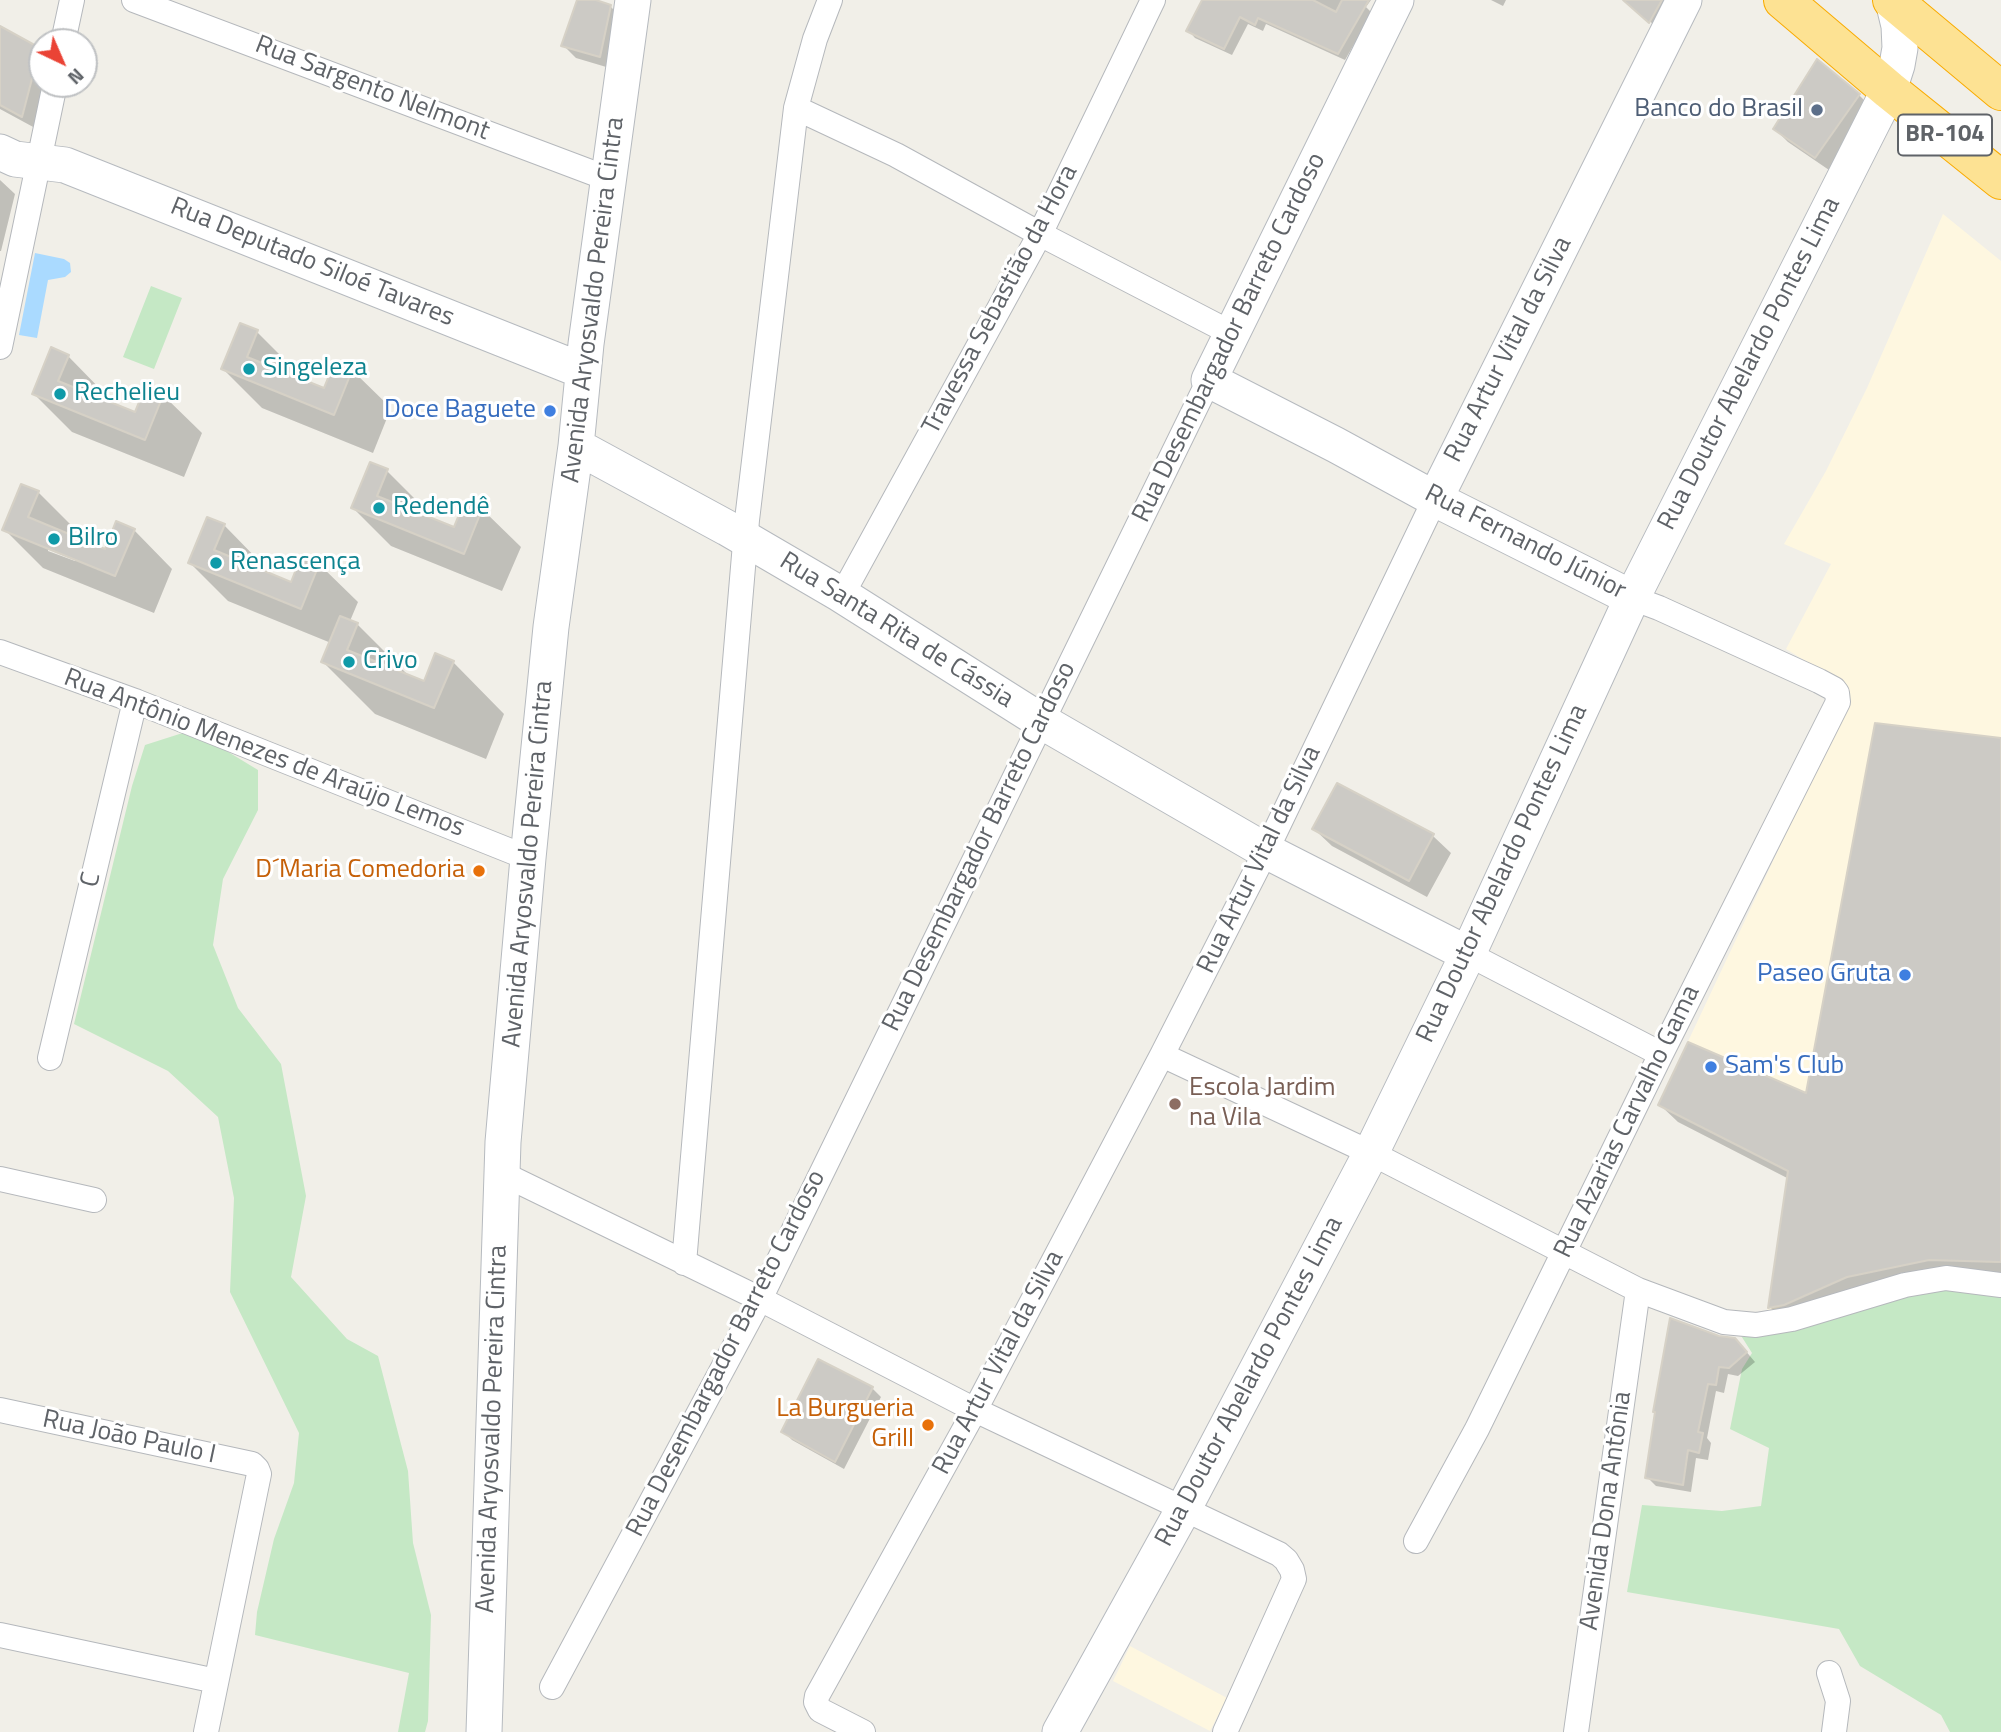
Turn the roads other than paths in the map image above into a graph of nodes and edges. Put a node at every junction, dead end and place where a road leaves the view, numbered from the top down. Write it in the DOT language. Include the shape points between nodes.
graph roads {
  1 [pos="72,0"];
  2 [pos="134,0"];
  3 [pos="633,0"];
  4 [pos="830,0"];
  5 [pos="1153,0"];
  6 [pos="1396,0"];
  7 [pos="1684,0"];
  8 [pos="1783,0"];
  9 [pos="1893,0"];
  10 [pos="66,28"];
  11 [pos="1889,90"];
  12 [pos="2001,91"];
  13 [pos="52,98"];
  14 [pos="796,108"];
  15 [pos="0,152"];
  16 [pos="39,162"];
  17 [pos="609,179"];
  18 [pos="2001,180"];
  19 [pos="1040,234"];
  20 [pos="1231,333"];
  21 [pos="0,347"];
  22 [pos="583,371"];
  23 [pos="1209,380"];
  24 [pos="576,446"];
  25 [pos="1435,499"];
  26 [pos="745,539"];
  27 [pos="842,595"];
  28 [pos="1632,598"];
  29 [pos="0,652"];
  30 [pos="135,701"];
  31 [pos="1838,702"];
  32 [pos="1041,721"];
  33 [pos="1266,850"];
  34 [pos="528,858"];
  35 [pos="1468,954"];
  36 [pos="1661,1054"];
  37 [pos="1162,1055"];
  38 [pos="50,1058"];
  39 [pos="1371,1153"];
  40 [pos="501,1173"];
  41 [pos="0,1180"];
  42 [pos="94,1200"];
  43 [pos="1564,1251"];
  44 [pos="684,1263"];
  45 [pos="2001,1285"];
  46 [pos="1639,1290"];
  47 [pos="760,1299"];
  48 [pos="0,1410"];
  49 [pos="975,1410"];
  50 [pos="1183,1510"];
  51 [pos="1416,1541"];
  52 [pos="0,1635"];
  53 [pos="1829,1673"];
  54 [pos="216,1681"];
  55 [pos="552,1688"];
  56 [pos="206,1732"];
  57 [pos="484,1732"];
  58 [pos="863,1732"];
  59 [pos="1060,1732"];
  60 [pos="1225,1732"];
  61 [pos="1576,1732"];
  62 [pos="1834,1732"];
  1 -- 10 [label="street"];
  2 -- 17 [label="street, Rua Sargento Nelmont"];
  3 -- 17 [label="main road, Avenida Aryosvaldo Pereira Cintra"];
  4 -- 14 [label="street"];
  5 -- 19 [label="street, Travessa Sebastião da Hora"];
  6 -- 20 [label="main road, Rua Desembargador Barreto Cardoso"];
  7 -- 25 [label="main road, Rua Artur Vital da Silva"];
  8 -- 11 [label="highway, BR-104"];
  9 -- 11 [label="main road, Rua Doutor Abelardo Pontes Lima" via="1900,48"];
  9 -- 12 [label="highway, BR-104"];
  11 -- 18 [label="highway, BR-104"];
  11 -- 28 [label="main road, Rua Doutor Abelardo Pontes Lima"];
  13 -- 16 [label="street"];
  14 -- 19 [label="street" via="896,155"];
  14 -- 26 [label="street"];
  15 -- 16 [label="main road, Rua Deputado Siloé Tavares"];
  16 -- 21 [label="street"];
  16 -- 22 [label="main road, Rua Deputado Siloé Tavares" via="65,165"];
  17 -- 22 [label="main road, Avenida Aryosvaldo Pereira Cintra"];
  19 -- 20 [label="street"];
  19 -- 27 [label="street, Travessa Sebastião da Hora"];
  20 -- 23 [label="main road, Rua Desembargador Barreto Cardoso"];
  22 -- 24 [label="main road, Avenida Aryosvaldo Pereira Cintra"];
  23 -- 25 [label="main road, Rua Fernando Júnior"];
  23 -- 32 [label="street, Rua Desembargador Barreto Cardoso"];
  24 -- 26 [label="main road, Rua Santa Rita de Cássia"];
  24 -- 34 [label="main road, Avenida Aryosvaldo Pereira Cintra" via="551,627"];
  25 -- 28 [label="main road, Rua Fernando Júnior"];
  25 -- 33 [label="street, Rua Artur Vital da Silva"];
  26 -- 27 [label="main road, Rua Santa Rita de Cássia"];
  26 -- 44 [label="street"];
  27 -- 32 [label="main road, Rua Santa Rita de Cássia"];
  28 -- 31 [label="street, Rua Fernando Júnior" via="1819,681 1834,689"];
  28 -- 35 [label="main road, Rua Doutor Abelardo Pontes Lima"];
  29 -- 30 [label="street, Rua Antônio Menezes de Araújo Lemos"];
  30 -- 34 [label="street, Rua Antônio Menezes de Araújo Lemos"];
  30 -- 38 [label="street, C"];
  31 -- 36 [label="street, Rua Azarias Carvalho Gama"];
  32 -- 33 [label="main road, Rua Santa Rita de Cássia"];
  32 -- 47 [label="street, Rua Desembargador Barreto Cardoso"];
  33 -- 35 [label="main road, Rua Santa Rita de Cássia"];
  33 -- 37 [label="street, Rua Artur Vital da Silva"];
  34 -- 40 [label="main road, Avenida Aryosvaldo Pereira Cintra"];
  35 -- 36 [label="street, Rua Santa Rita de Cássia"];
  35 -- 39 [label="main road, Rua Doutor Abelardo Pontes Lima"];
  36 -- 43 [label="street, Rua Azarias Carvalho Gama"];
  37 -- 39 [label="street"];
  37 -- 49 [label="street, Rua Artur Vital da Silva"];
  39 -- 43 [label="street"];
  39 -- 50 [label="main road, Rua Doutor Abelardo Pontes Lima"];
  40 -- 44 [label="street"];
  40 -- 57 [label="main road, Avenida Aryosvaldo Pereira Cintra"];
  41 -- 42 [label="street"];
  43 -- 46 [label="street"];
  43 -- 51 [label="street, Rua Azarias Carvalho Gama"];
  44 -- 47 [label="street"];
  45 -- 46 [label="street" via="1946,1278 1756,1325 1724,1322"];
  46 -- 61 [label="street, Avenida Dona Antônia"];
  47 -- 49 [label="street"];
  47 -- 55 [label="street, Rua Desembargador Barreto Cardoso"];
  48 -- 54 [label="street, Rua João Paulo I" via="252,1464 257,1469"];
  49 -- 50 [label="street"];
  49 -- 58 [label="street, Rua Artur Vital da Silva" via="817,1696 818,1708"];
  50 -- 59 [label="main road, Rua Doutor Abelardo Pontes Lima"];
  50 -- 60 [label="street" via="1279,1554 1294,1580"];
  52 -- 54 [label="street"];
  53 -- 62 [label="street" via="1838,1702"];
  54 -- 56 [label="street"];
}
